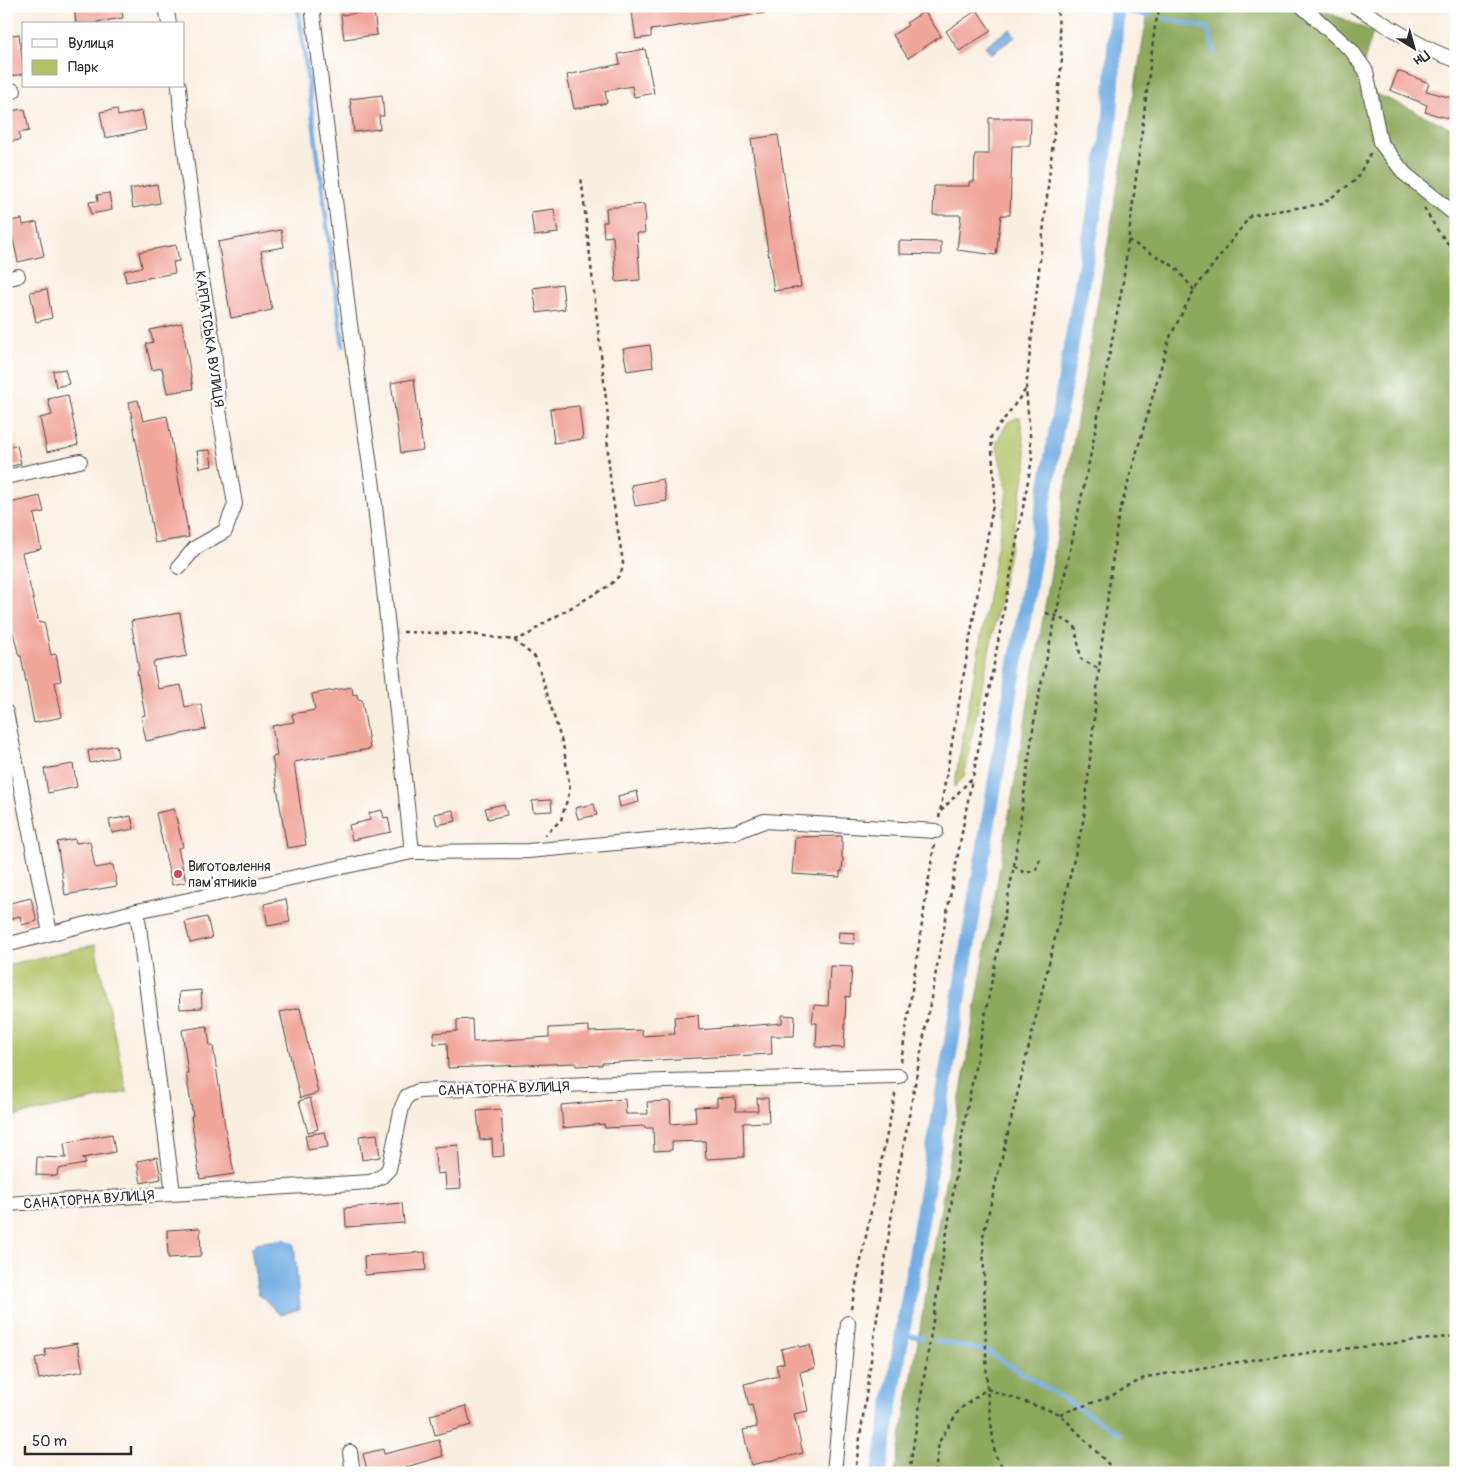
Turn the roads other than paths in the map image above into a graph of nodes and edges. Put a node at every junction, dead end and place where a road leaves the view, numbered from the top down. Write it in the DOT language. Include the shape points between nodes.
graph roads {
  1 [pos="166,6"];
  2 [pos="312,6"];
  3 [pos="1302,6"];
  4 [pos="1355,6"];
  5 [pos="169,22"];
  6 [pos="1456,60"];
  7 [pos="179,88"];
  8 [pos="1456,215"];
  9 [pos="80,461"];
  10 [pos="6,477"];
  11 [pos="179,567"];
  12 [pos="6,712"];
  13 [pos="936,831"];
  14 [pos="412,852"];
  15 [pos="136,911"];
  16 [pos="50,933"];
  17 [pos="6,945"];
  18 [pos="898,1076"];
  19 [pos="173,1194"];
  20 [pos="6,1204"];
  21 [pos="848,1323"];
  22 [pos="350,1452"];
  23 [pos="353,1473"];
  24 [pos="834,1473"];
  1 -- 5 [label="street"];
  2 -- 14 [label="street" via="373,487"];
  3 -- 8 [label="street" via="1352,51 1366,71 1380,142 1405,174"];
  4 -- 6 [label="street"];
  7 -- 11 [label="street, КАРПАТСЬКА ВУЛИЦЯ" via="199,259 214,348 218,404 235,504 225,531 195,548"];
  9 -- 10 [label="street"];
  12 -- 16 [label="street"];
  13 -- 14 [label="street" via="764,821 736,832 528,851"];
  14 -- 15 [label="street"];
  15 -- 16 [label="street"];
  15 -- 19 [label="street, САНАТОРНА ВУЛИЦЯ"];
  16 -- 17 [label="street"];
  18 -- 19 [label="street, САНАТОРНА ВУЛИЦЯ" via="418,1091 407,1096 402,1107 389,1169 382,1177 370,1182"];
  19 -- 20 [label="street, САНАТОРНА ВУЛИЦЯ"];
  21 -- 24 [label="street"];
  22 -- 23 [label="street"];
}
